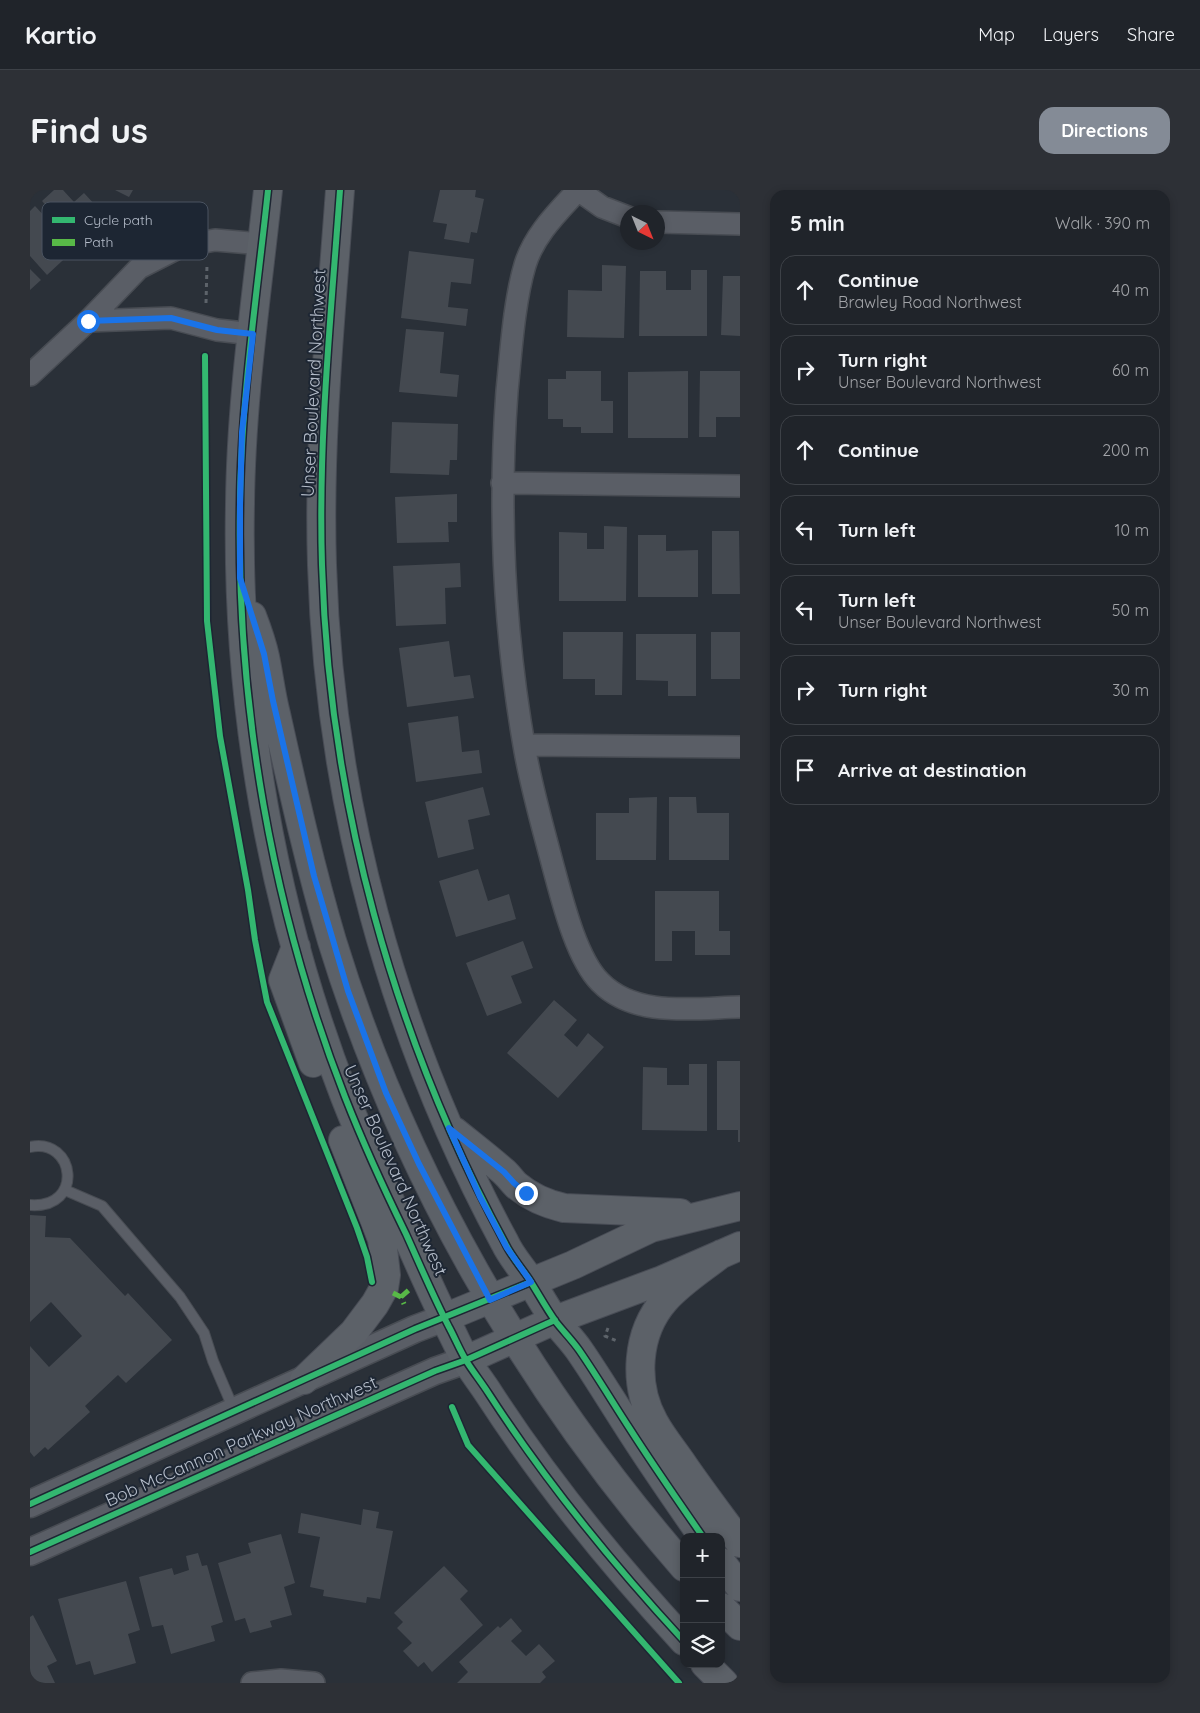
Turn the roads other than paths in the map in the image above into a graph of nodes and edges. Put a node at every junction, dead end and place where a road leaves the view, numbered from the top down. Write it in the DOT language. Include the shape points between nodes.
graph roads {
  1 [pos="268,190"];
  2 [pos="340,190"];
  3 [pos="578,190"];
  4 [pos="620,214"];
  5 [pos="665,222"];
  6 [pos="740,224"];
  7 [pos="208,241"];
  8 [pos="262,244"];
  9 [pos="155,260"];
  10 [pos="88,321"];
  11 [pos="253,334"];
  12 [pos="30,376"];
  13 [pos="502,484"];
  14 [pos="740,486"];
  15 [pos="240,578"];
  16 [pos="524,745"];
  17 [pos="740,747"];
  18 [pos="296,948"];
  19 [pos="740,1007"];
  20 [pos="449,1128"];
  21 [pos="30,1147"];
  22 [pos="65,1190"];
  23 [pos="30,1205"];
  24 [pos="740,1206"];
  25 [pos="706,1214"];
  26 [pos="730,1250"];
  27 [pos="531,1282"];
  28 [pos="490,1300"];
  29 [pos="444,1318"];
  30 [pos="555,1320"];
  31 [pos="514,1338"];
  32 [pos="466,1360"];
  33 [pos="304,1380"];
  34 [pos="234,1411"];
  35 [pos="30,1504"];
  36 [pos="700,1533"];
  37 [pos="740,1543"];
  38 [pos="30,1552"];
  39 [pos="680,1562"];
  40 [pos="725,1567"];
  41 [pos="740,1587"];
  42 [pos="725,1611"];
  43 [pos="740,1626"];
  44 [pos="680,1637"];
  45 [pos="709,1668"];
  46 [pos="252,1683"];
  47 [pos="314,1683"];
  48 [pos="724,1683"];
  1 -- 8 [label="main road, Unser Boulevard Northwest"];
  2 -- 20 [label="main road, Unser Boulevard Northwest" via="321,496 325,635 332,705 342,774 375,918 396,990"];
  3 -- 4 [label="street" via="602,207"];
  3 -- 13 [label="street" via="536,241 521,280 510,361"];
  5 -- 6 [label="street"];
  7 -- 8 [label="street"];
  8 -- 11 [label="main road, Unser Boulevard Northwest"];
  9 -- 10 [label="street" via="140,268"];
  10 -- 11 [label="street" via="171,318 217,330"];
  10 -- 12 [label="street"];
  11 -- 15 [label="main road, Unser Boulevard Northwest" via="242,432"];
  13 -- 14 [label="street"];
  13 -- 16 [label="street" via="507,617"];
  15 -- 18 [label="main road, Unser Boulevard Northwest" via="244,651 262,796"];
  15 -- 28 [label="main road" via="264,654 274,710 314,876 348,991 386,1093"];
  16 -- 17 [label="street"];
  16 -- 19 [label="street" via="539,815 577,944 600,983 613,993 642,1006"];
  18 -- 29 [label="main road, Unser Boulevard Northwest" via="344,1095"];
  18 -- 33 [label="main road" via="282,980 382,1239 386,1275 384,1288 354,1332"];
  20 -- 25 [label="main road" via="526,1193 554,1206"];
  20 -- 27 [label="main road, Unser Boulevard Northwest" via="507,1248"];
  21 -- 22 [label="lane" via="42,1146 59,1154 68,1171"];
  22 -- 23 [label="lane" via="50,1204"];
  22 -- 34 [label="lane" via="102,1206 180,1297 204,1333"];
  24 -- 25 [label="main road"];
  25 -- 27 [label="main road" via="651,1228"];
  26 -- 30 [label="main road" via="662,1280"];
  26 -- 37 [label="main road" via="664,1301 646,1334 640,1371 646,1406 654,1422"];
  27 -- 28 [label="main road"];
  27 -- 30 [label="main road, Unser Boulevard Northwest"];
  28 -- 29 [label="main road"];
  28 -- 31 [label="main road"];
  29 -- 32 [label="main road, Unser Boulevard Northwest"];
  29 -- 33 [label="street, Bob McCannon Parkway Northwest"];
  30 -- 31 [label="main road"];
  30 -- 36 [label="main road, Unser Boulevard Northwest" via="578,1348"];
  31 -- 32 [label="main road"];
  31 -- 39 [label="main road" via="578,1435"];
  32 -- 38 [label="street, Bob McCannon Parkway Northwest"];
  32 -- 44 [label="main road, Unser Boulevard Northwest" via="507,1423 566,1503 635,1588"];
  33 -- 34 [label="street, Bob McCannon Parkway Northwest"];
  34 -- 35 [label="street, Bob McCannon Parkway Northwest"];
  40 -- 41 [label="main road"];
  42 -- 43 [label="main road"];
  45 -- 48 [label="main road"];
  46 -- 47 [label="street" via="281,1680"];
}
